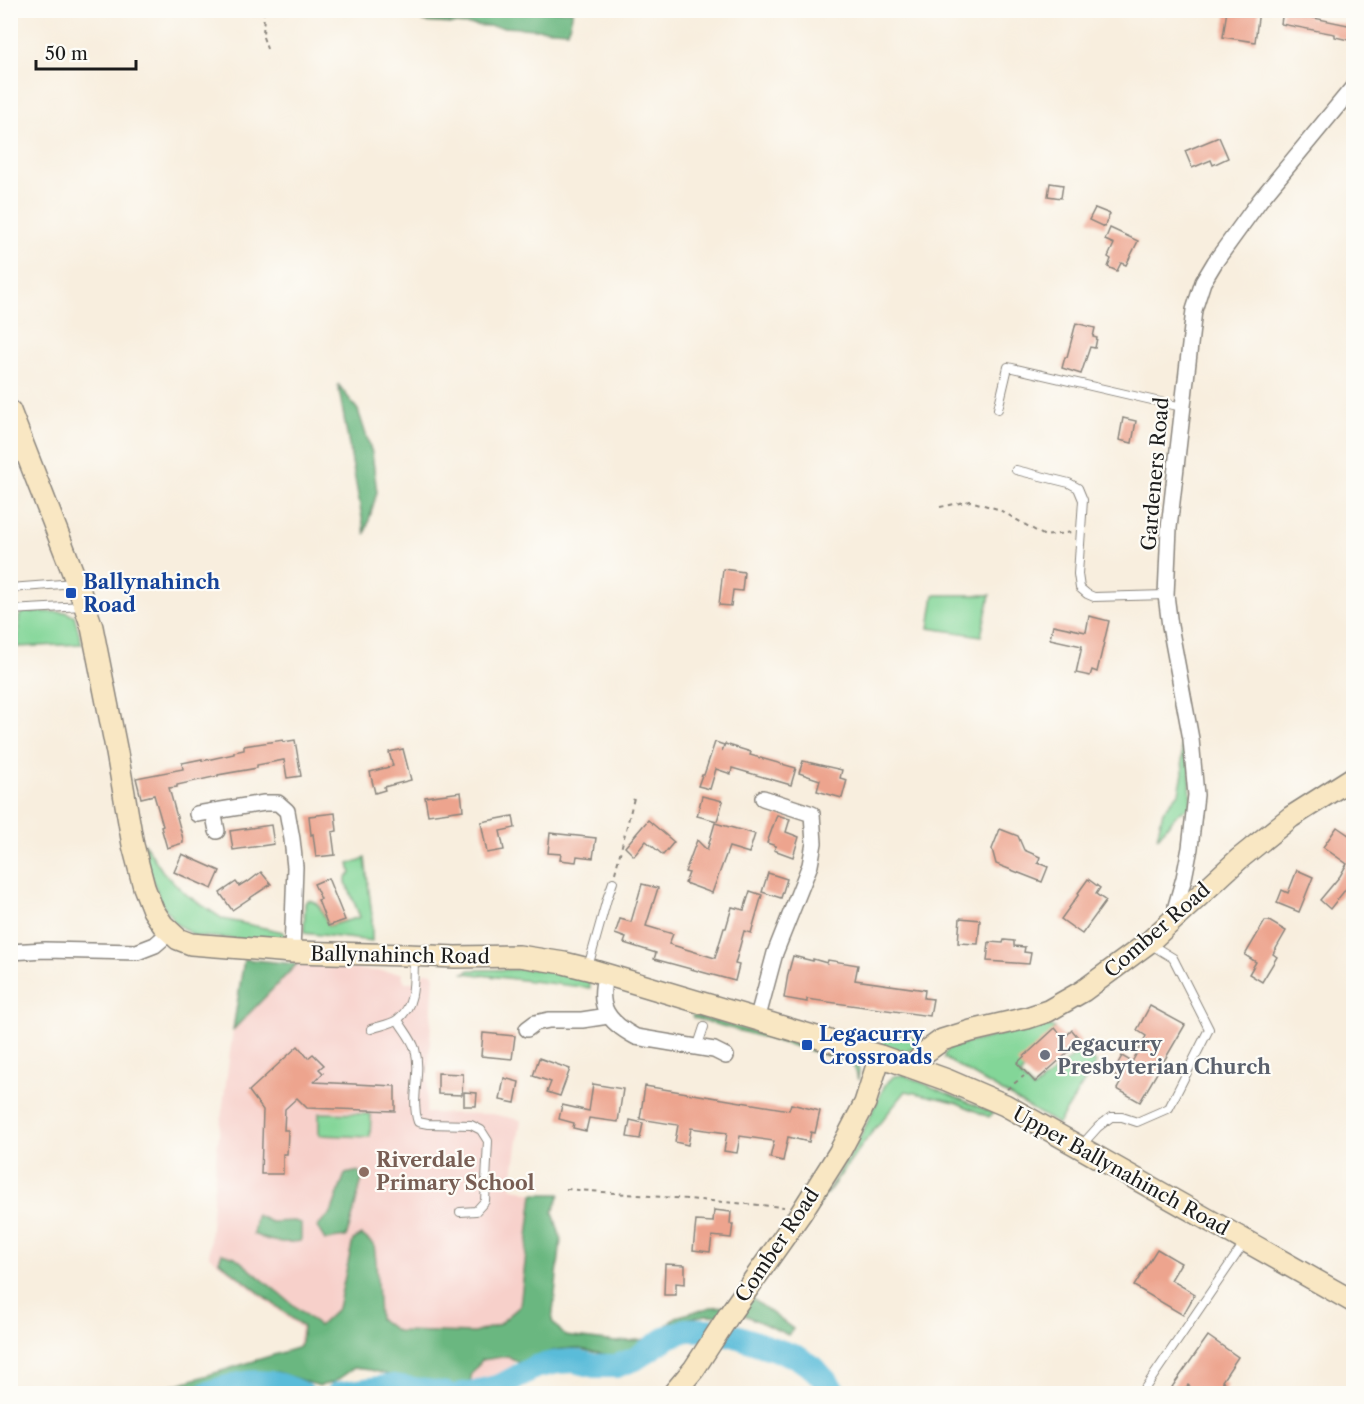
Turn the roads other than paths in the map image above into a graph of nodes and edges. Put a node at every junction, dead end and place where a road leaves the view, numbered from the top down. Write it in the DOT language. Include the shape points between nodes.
graph roads {
  1 [pos="1353,86"];
  2 [pos="1182,407"];
  3 [pos="998,409"];
  4 [pos="10,411"];
  5 [pos="1016,470"];
  6 [pos="77,583"];
  7 [pos="10,588"];
  8 [pos="1167,595"];
  9 [pos="85,606"];
  10 [pos="10,610"];
  11 [pos="1353,777"];
  12 [pos="763,798"];
  13 [pos="213,811"];
  14 [pos="197,814"];
  15 [pos="217,831"];
  16 [pos="613,882"];
  17 [pos="1180,913"];
  18 [pos="170,932"];
  19 [pos="1149,943"];
  20 [pos="10,952"];
  21 [pos="292,952"];
  22 [pos="414,955"];
  23 [pos="597,972"];
  24 [pos="608,1016"];
  25 [pos="398,1020"];
  26 [pos="757,1020"];
  27 [pos="704,1027"];
  28 [pos="372,1029"];
  29 [pos="527,1029"];
  30 [pos="697,1048"];
  31 [pos="726,1056"];
  32 [pos="880,1056"];
  33 [pos="915,1068"];
  34 [pos="1080,1147"];
  35 [pos="460,1212"];
  36 [pos="1246,1241"];
  37 [pos="1353,1302"];
  38 [pos="673,1394"];
  39 [pos="1141,1394"];
  1 -- 2 [label="street, Gardeners Road" via="1257,203 1203,282 1194,310"];
  2 -- 3 [label="lane" via="1008,367"];
  2 -- 8 [label="street, Gardeners Road" via="1169,528"];
  4 -- 6 [label="street, Ballynahinch Road"];
  5 -- 8 [label="lane" via="1078,488 1083,500 1078,574 1080,588 1087,594"];
  6 -- 7 [label="lane"];
  6 -- 9 [label="street, Ballynahinch Road"];
  8 -- 17 [label="street, Gardeners Road" via="1191,739 1196,795 1190,848 1176,906"];
  9 -- 10 [label="lane"];
  9 -- 18 [label="street, Ballynahinch Road" via="100,663 133,845 153,910"];
  11 -- 17 [label="street, Comber Road" via="1290,817"];
  12 -- 26 [label="street" via="812,814 814,843 810,865 775,953"];
  13 -- 14 [label="street"];
  13 -- 15 [label="street"];
  13 -- 21 [label="street" via="278,802 286,811 295,867"];
  16 -- 23 [label="lane"];
  17 -- 19 [label="street, Comber Road"];
  18 -- 20 [label="street" via="155,945 137,952"];
  18 -- 21 [label="street, Ballynahinch Road" via="191,944"];
  19 -- 33 [label="street, Comber Road" via="1048,1011 942,1040 924,1053"];
  19 -- 34 [label="lane" via="1173,957 1209,1029 1169,1108 1137,1122 1111,1117"];
  21 -- 22 [label="street, Ballynahinch Road"];
  22 -- 23 [label="street, Ballynahinch Road" via="519,956"];
  22 -- 25 [label="lane" via="413,994"];
  23 -- 24 [label="street"];
  23 -- 26 [label="street, Ballynahinch Road"];
  24 -- 29 [label="street" via="549,1020"];
  24 -- 30 [label="street" via="636,1037"];
  25 -- 28 [label="lane"];
  25 -- 35 [label="lane" via="415,1049 418,1122 471,1125 488,1140 485,1201 476,1211"];
  26 -- 32 [label="street, Ballynahinch Road"];
  27 -- 30 [label="lane"];
  30 -- 31 [label="street"];
  32 -- 33 [label="street, Upper Ballynahinch Road"];
  32 -- 38 [label="street, Comber Road" via="865,1103 839,1153 694,1369"];
  33 -- 34 [label="street, Upper Ballynahinch Road" via="1005,1105"];
  34 -- 36 [label="street, Upper Ballynahinch Road"];
  36 -- 37 [label="street, Upper Ballynahinch Road"];
  36 -- 39 [label="lane"];
}
